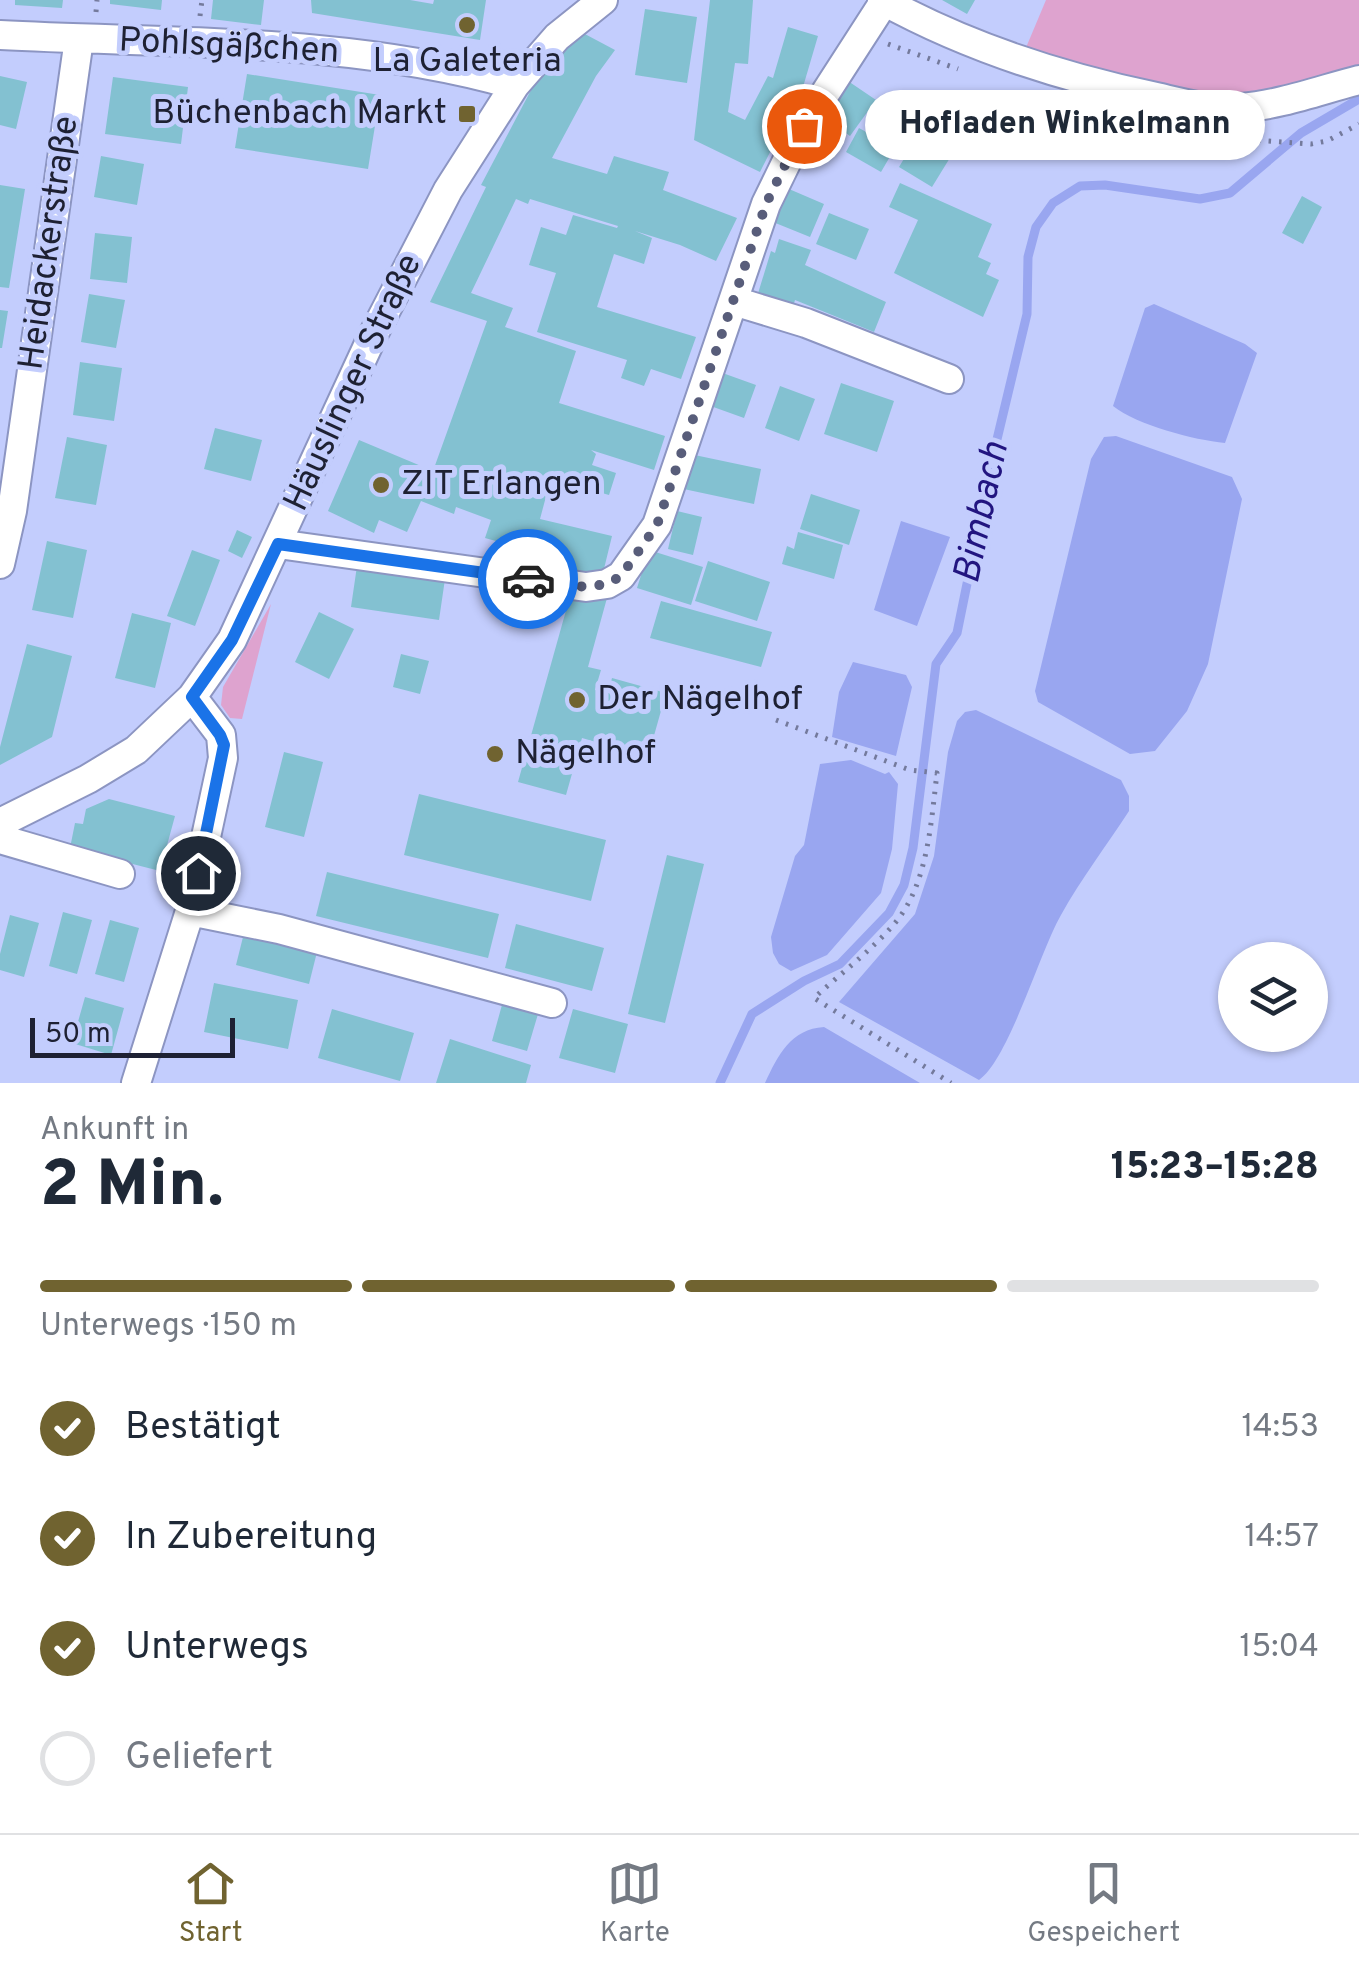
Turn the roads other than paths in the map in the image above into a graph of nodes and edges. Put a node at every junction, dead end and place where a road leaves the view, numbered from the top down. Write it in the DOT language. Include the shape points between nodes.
graph roads {
  1 [pos="603,0"];
  2 [pos="883,1"];
  3 [pos="0,35"];
  4 [pos="79,39"];
  5 [pos="1349,82"];
  6 [pos="516,85"];
  7 [pos="734,301"];
  8 [pos="949,378"];
  9 [pos="278,544"];
  10 [pos="0,564"];
  11 [pos="192,697"];
  12 [pos="0,824"];
  13 [pos="0,839"];
  14 [pos="120,874"];
  15 [pos="190,911"];
  16 [pos="552,1003"];
  17 [pos="136,1083"];
  1 -- 6 [label="street, Häuslinger Straße" via="557,37"];
  2 -- 5 [label="street" via="1014,58 1198,106 1241,108"];
  2 -- 7 [label="street" via="804,126 766,204"];
  3 -- 4 [label="street, Pohlsgäßchen"];
  4 -- 6 [label="street, Pohlsgäßchen" via="344,50"];
  4 -- 10 [label="street, Heidackerstraße"];
  6 -- 9 [label="street, Häuslinger Straße" via="431,222"];
  7 -- 8 [label="street"];
  7 -- 9 [label="street" via="657,525 621,576 607,584 586,587"];
  9 -- 11 [label="street, Häuslinger Straße" via="232,640"];
  11 -- 12 [label="street, Häuslinger Straße" via="136,750"];
  11 -- 15 [label="street" via="224,745"];
  13 -- 14 [label="street"];
  15 -- 16 [label="street"];
  15 -- 17 [label="street"];
}
